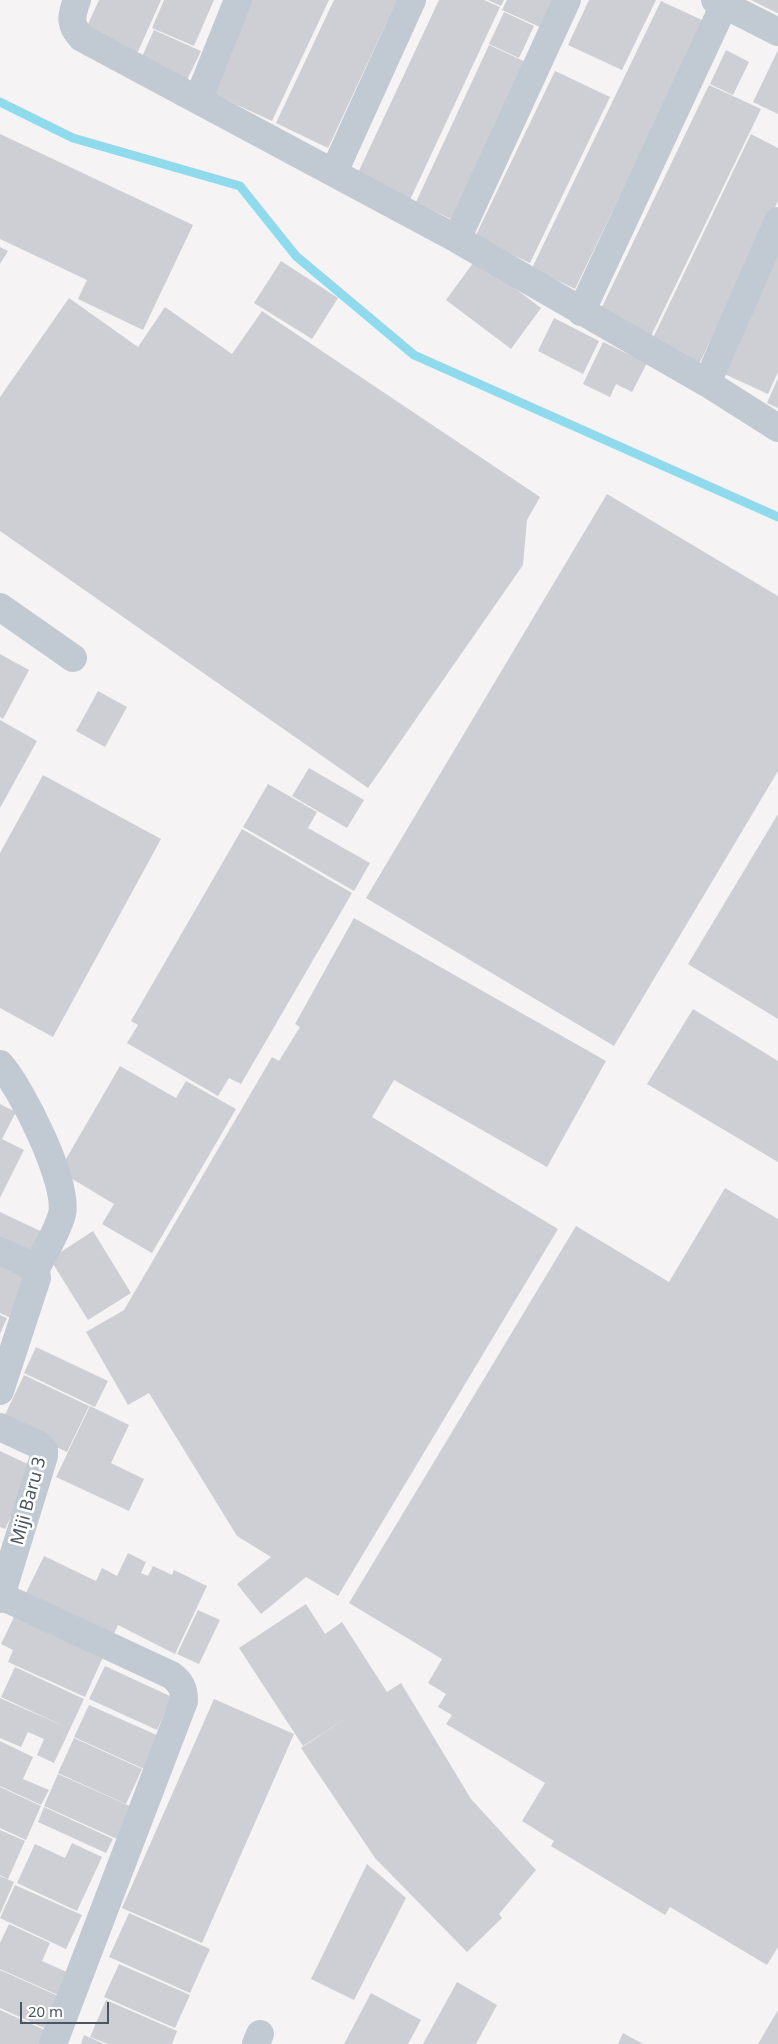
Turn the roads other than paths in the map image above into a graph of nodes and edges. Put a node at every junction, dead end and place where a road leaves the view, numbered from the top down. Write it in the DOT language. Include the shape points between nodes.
graph roads {
  1 [pos="77,0"];
  2 [pos="238,0"];
  3 [pos="412,0"];
  4 [pos="567,0"];
  5 [pos="720,2"];
  6 [pos="778,32"];
  7 [pos="198,100"];
  8 [pos="334,172"];
  9 [pos="778,220"];
  10 [pos="457,239"];
  11 [pos="581,312"];
  12 [pos="707,383"];
  13 [pos="778,428"];
  14 [pos="0,607"];
  15 [pos="73,658"];
  16 [pos="0,1064"];
  17 [pos="0,1251"];
  18 [pos="35,1270"];
  19 [pos="0,1391"];
  20 [pos="0,1427"];
  21 [pos="0,1598"];
  22 [pos="53,2044"];
  1 -- 7 [label="street" via="72,24 82,38"];
  2 -- 7 [label="street"];
  3 -- 8 [label="street"];
  4 -- 10 [label="street"];
  5 -- 6 [label="street"];
  5 -- 11 [label="street"];
  7 -- 8 [label="street"];
  8 -- 10 [label="street"];
  9 -- 12 [label="street"];
  10 -- 11 [label="street"];
  11 -- 12 [label="street"];
  12 -- 13 [label="street"];
  14 -- 15 [label="street"];
  16 -- 18 [label="street" via="36,1126 62,1190 62,1215"];
  17 -- 18 [label="street"];
  18 -- 19 [label="street" via="37,1278"];
  20 -- 21 [label="street, Miji Baru 3" via="39,1445 44,1456"];
  21 -- 22 [label="street" via="171,1675 178,1680 184,1692 184,1701"];
}
